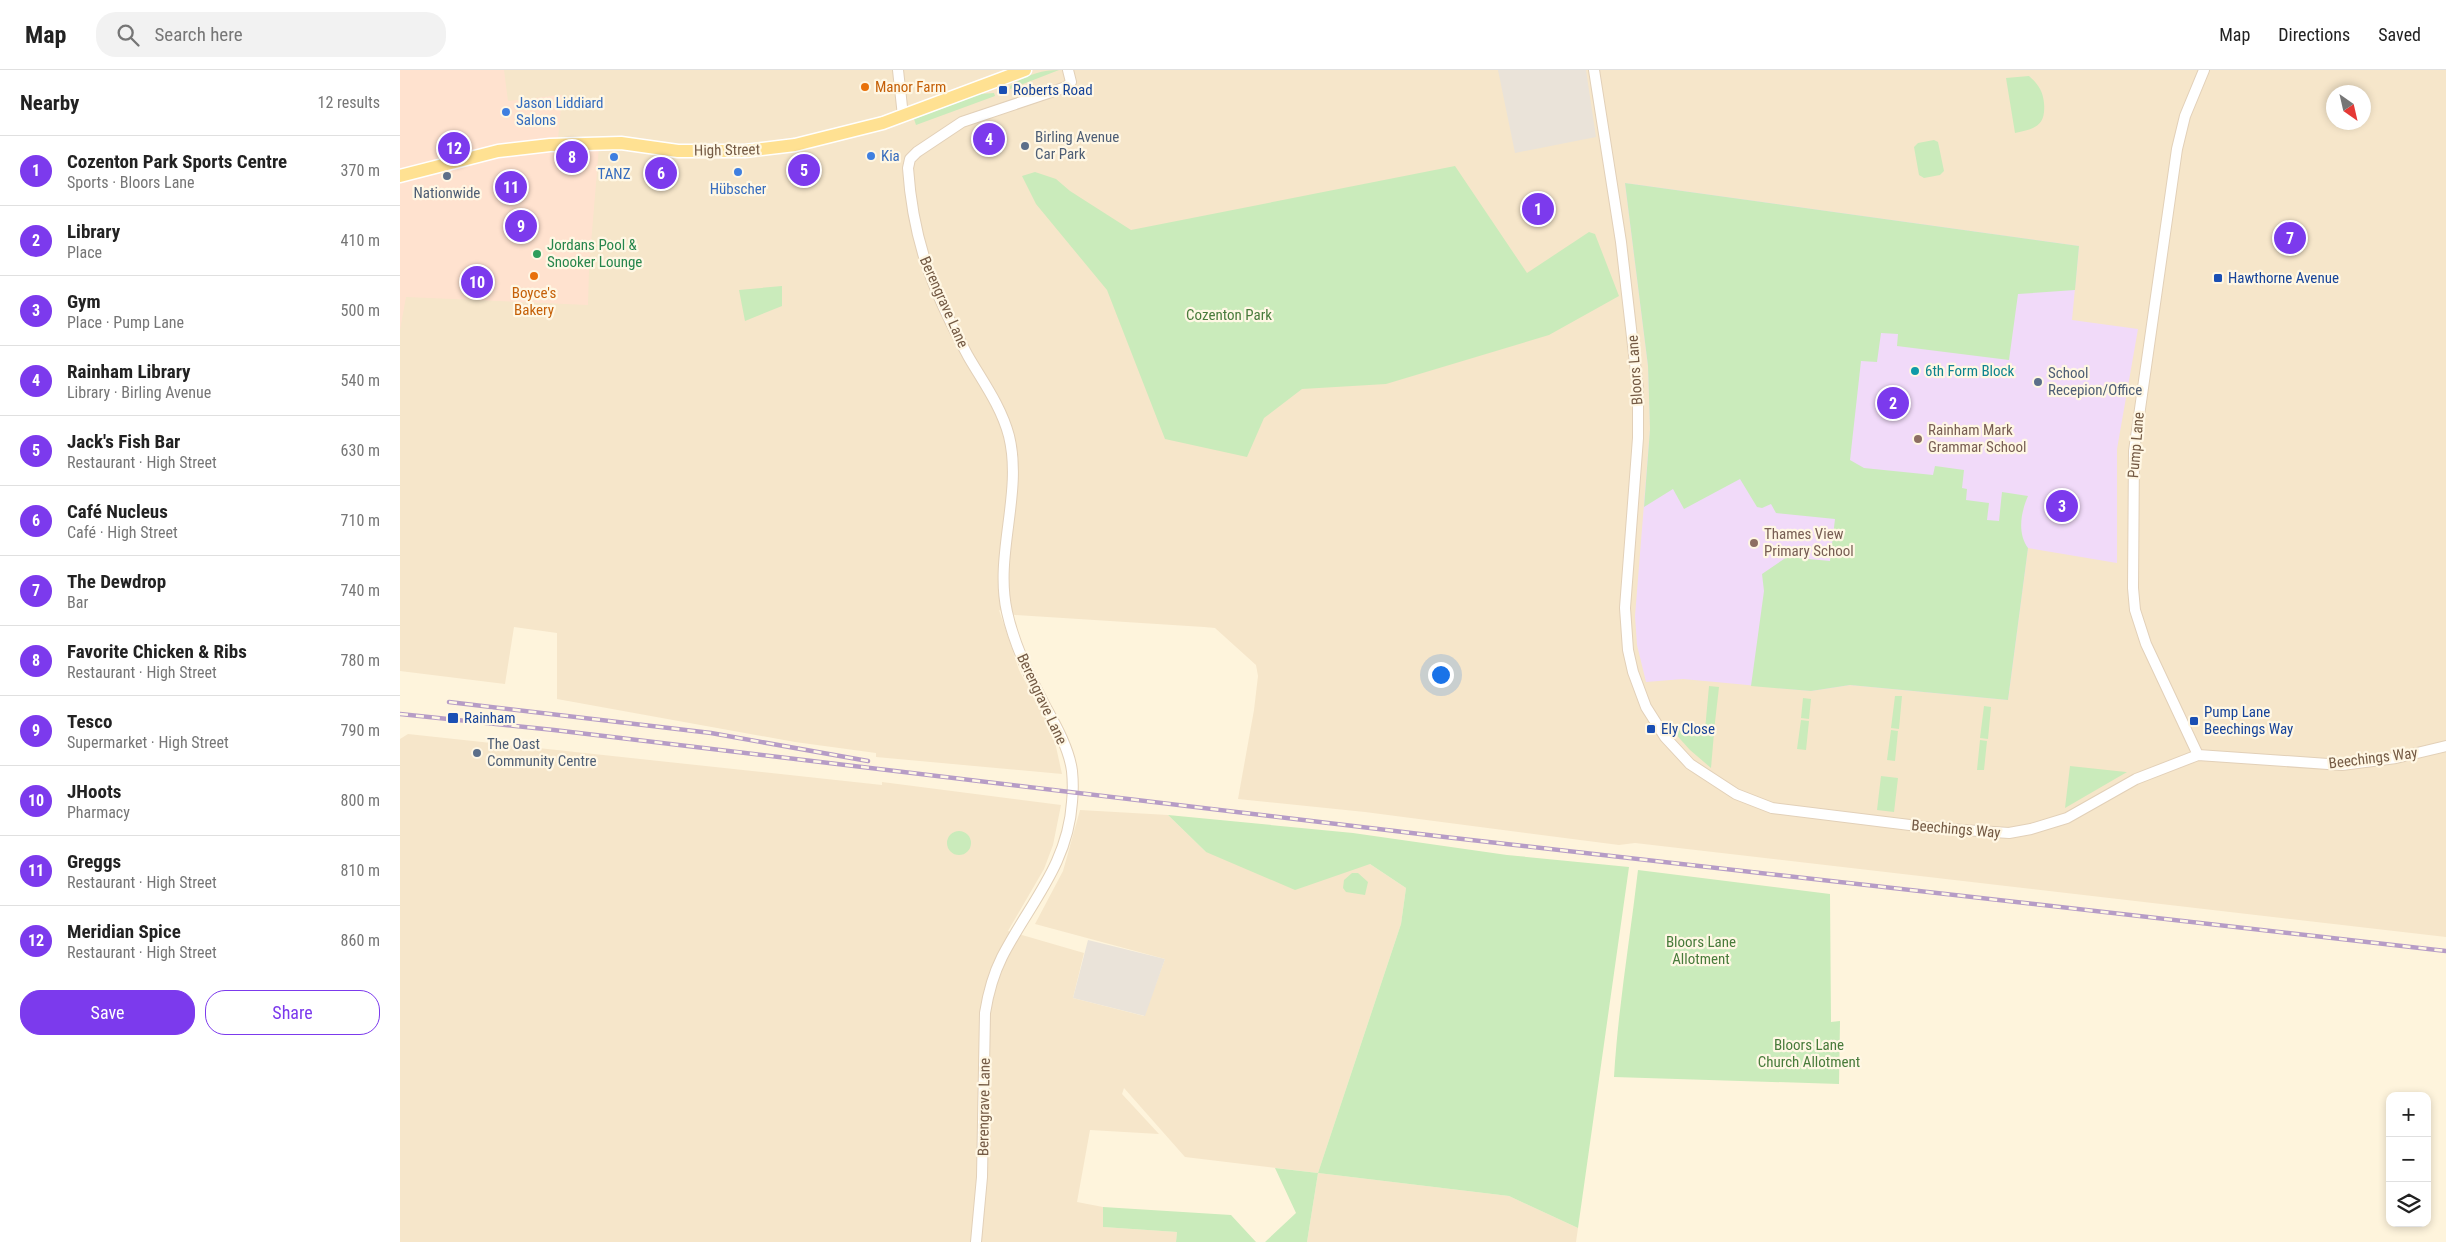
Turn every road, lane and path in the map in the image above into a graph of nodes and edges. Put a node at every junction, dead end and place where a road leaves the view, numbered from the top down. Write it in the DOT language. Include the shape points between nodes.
graph roads {
  1 [pos="898,70"];
  2 [pos="1025,70"];
  3 [pos="1068,70"];
  4 [pos="1594,70"];
  5 [pos="2204,70"];
  6 [pos="903,116"];
  7 [pos="400,176"];
  8 [pos="1633,672"];
  9 [pos="2446,746"];
  10 [pos="2198,755"];
  11 [pos="976,1242"];
  1 -- 6 [label="street"];
  2 -- 6 [label="main road, High Street"];
  3 -- 11 [label="street, Berengrave Lane" via="1071,82 1066,87 962,122 927,144 910,159 908,168 924,262 964,348 999,408 1009,438 1012,474 1006,539 1006,611 1017,645 1061,738 1072,770 1072,802 1066,843 1052,874 1001,958 988,997 982,1177"];
  4 -- 8 [label="street, Bloors Lane" via="1621,242 1638,388 1625,608"];
  5 -- 10 [label="street, Pump Lane" via="2182,122 2175,157 2134,450 2132,517 2133,588 2140,628"];
  6 -- 7 [label="main road, High Street" via="844,134 771,149 678,151 621,143 550,144 498,150"];
  8 -- 10 [label="street, Beechings Way" via="1656,725 1690,764 1736,794 1772,808 1795,812 2009,833 2067,818 2136,779"];
  9 -- 10 [label="street, Beechings Way" via="2396,758 2342,764"];
}
